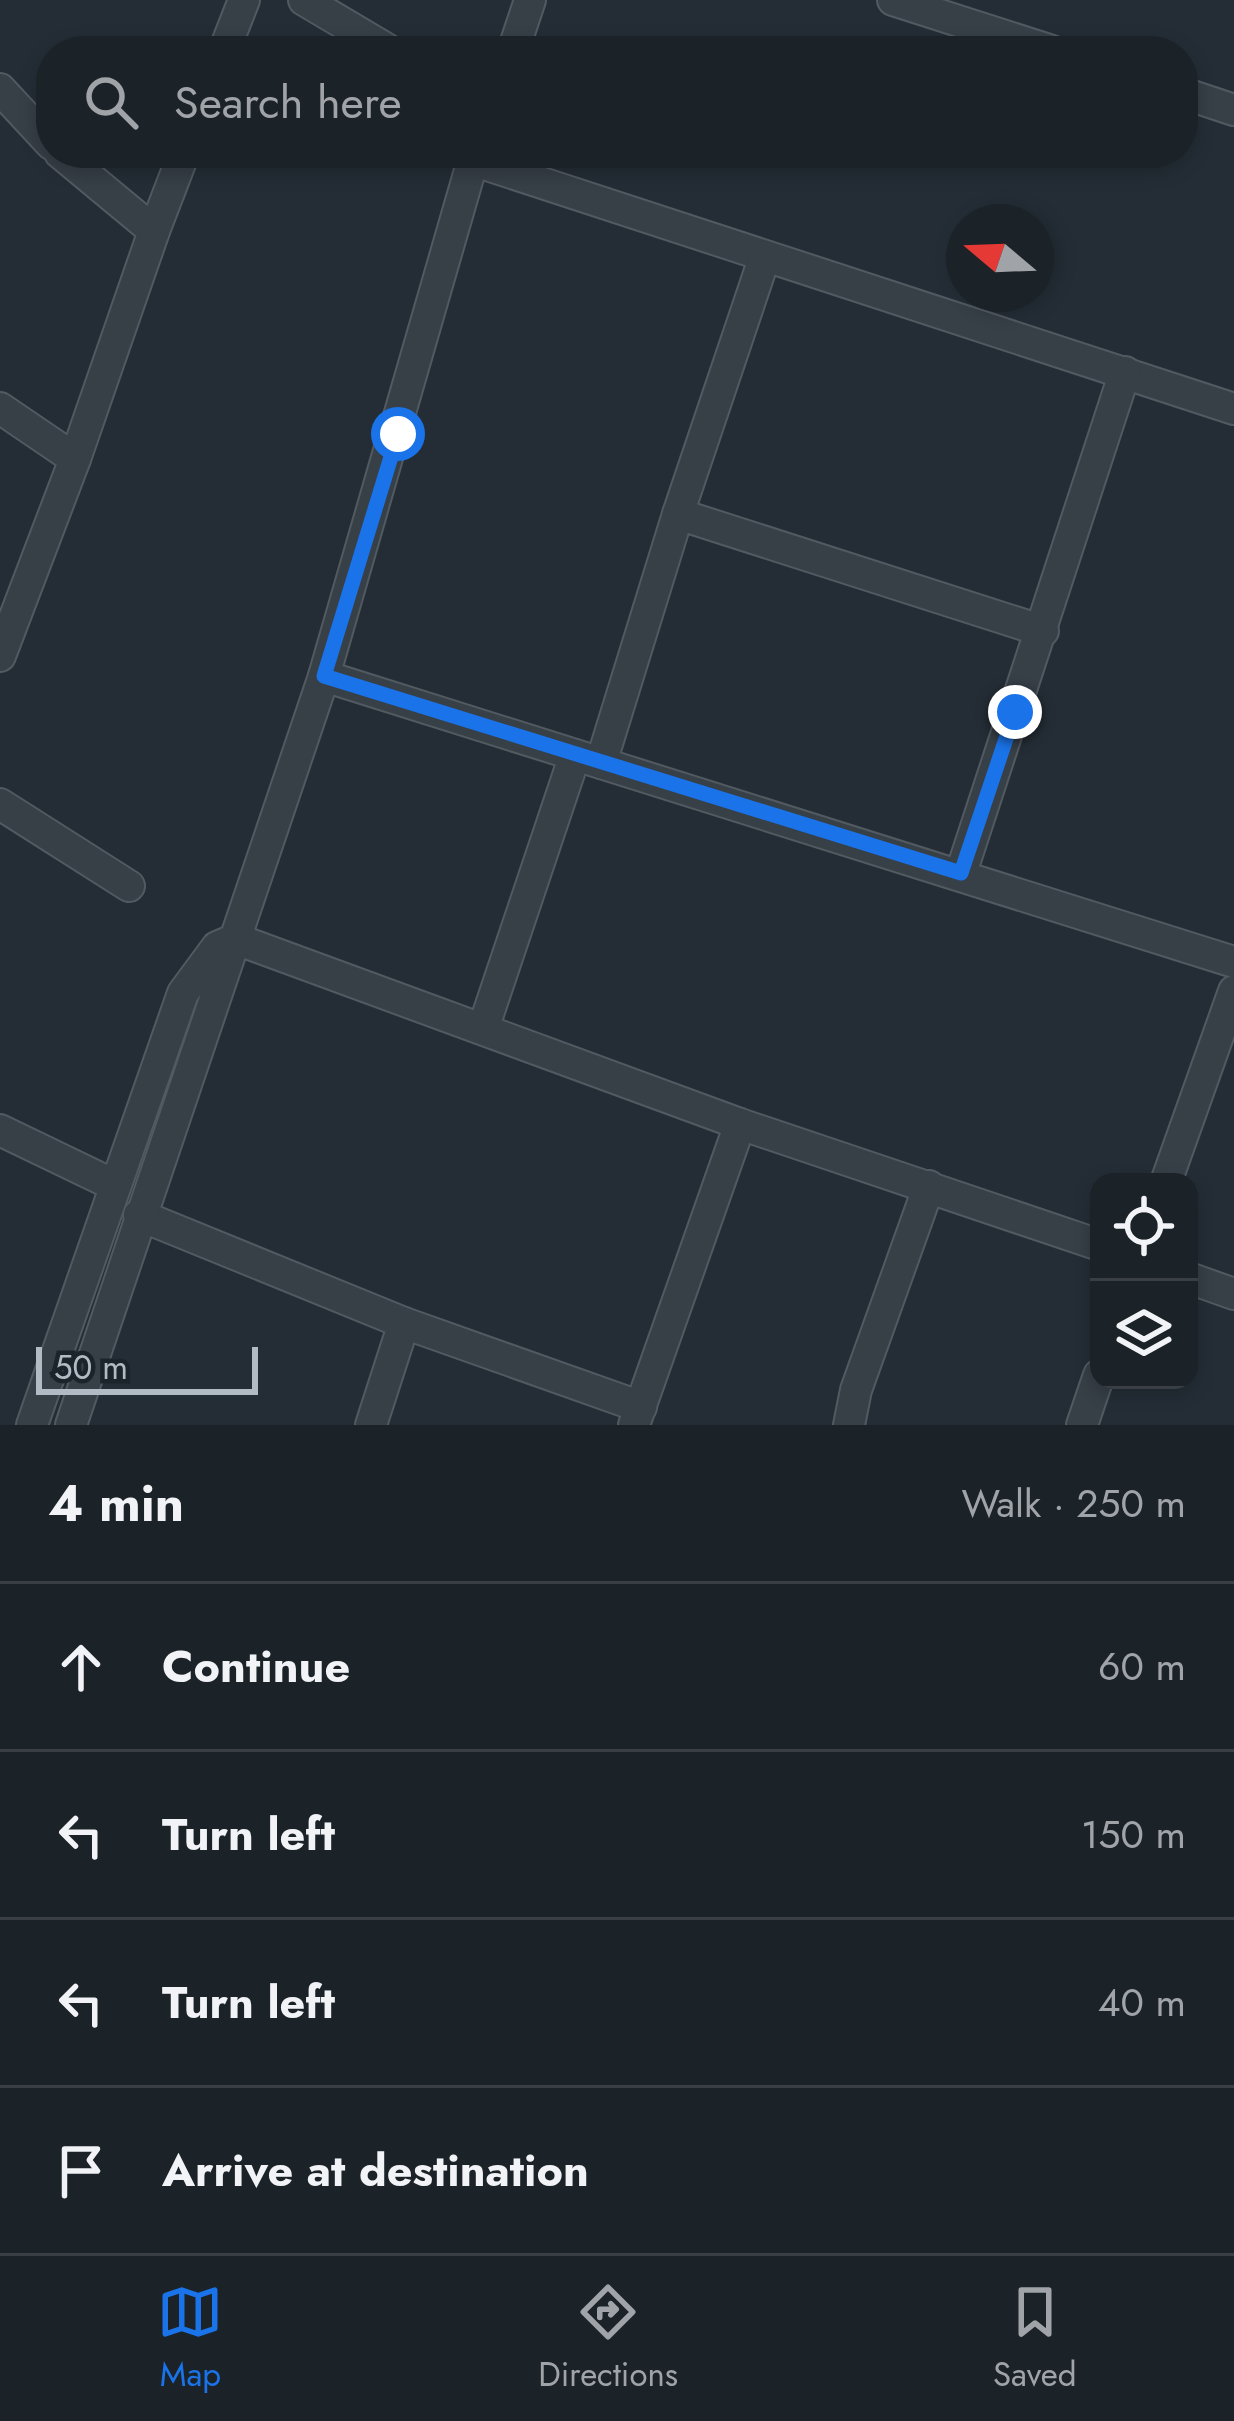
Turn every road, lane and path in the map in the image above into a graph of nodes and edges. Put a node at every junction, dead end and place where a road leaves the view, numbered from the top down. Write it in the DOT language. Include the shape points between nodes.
graph roads {
  1 [pos="244,0"];
  2 [pos="304,0"];
  3 [pos="530,0"];
  4 [pos="893,0"];
  5 [pos="230,36"];
  6 [pos="365,36"];
  7 [pos="518,36"];
  8 [pos="1005,36"];
  9 [pos="0,89"];
  10 [pos="1198,98"];
  11 [pos="1234,110"];
  12 [pos="36,128"];
  13 [pos="78,168"];
  14 [pos="178,168"];
  15 [pos="470,168"];
  16 [pos="505,168"];
  17 [pos="154,231"];
  18 [pos="765,256"];
  19 [pos="1125,373"];
  20 [pos="0,408"];
  21 [pos="1234,409"];
  22 [pos="75,459"];
  23 [pos="677,514"];
  24 [pos="1042,631"];
  25 [pos="0,656"];
  26 [pos="324,676"];
  27 [pos="588,759"];
  28 [pos="0,805"];
  29 [pos="961,873"];
  30 [pos="129,886"];
  31 [pos="236,939"];
  32 [pos="1234,962"];
  33 [pos="1234,992"];
  34 [pos="483,1030"];
  35 [pos="740,1124"];
  36 [pos="0,1130"];
  37 [pos="1169,1173"];
  38 [pos="113,1185"];
  39 [pos="929,1186"];
  40 [pos="139,1215"];
  41 [pos="1090,1242"];
  42 [pos="1197,1281"];
  43 [pos="1234,1294"];
  44 [pos="404,1323"];
  45 [pos="1094,1389"];
  46 [pos="638,1416"];
  47 [pos="32,1425"];
  48 [pos="71,1425"];
  49 [pos="371,1425"];
  50 [pos="848,1425"];
  51 [pos="1082,1425"];
  1 -- 5 [label="street"];
  2 -- 6 [label="street"];
  3 -- 7 [label="street"];
  4 -- 8 [label="street"];
  9 -- 12 [label="street"];
  10 -- 11 [label="street"];
  13 -- 17 [label="street"];
  14 -- 17 [label="street"];
  15 -- 26 [label="street"];
  16 -- 18 [label="street"];
  17 -- 22 [label="street"];
  18 -- 19 [label="street"];
  18 -- 23 [label="street"];
  19 -- 21 [label="street"];
  19 -- 24 [label="street"];
  20 -- 22 [label="street"];
  22 -- 25 [label="street"];
  23 -- 24 [label="street"];
  23 -- 27 [label="street"];
  24 -- 29 [label="street"];
  26 -- 27 [label="street"];
  26 -- 31 [label="street"];
  27 -- 29 [label="street"];
  27 -- 34 [label="street"];
  28 -- 30 [label="street"];
  29 -- 32 [label="street"];
  31 -- 34 [label="street"];
  31 -- 38 [label="street" via="217,947 184,993"];
  31 -- 40 [label="street"];
  33 -- 37 [label="street"];
  34 -- 35 [label="street"];
  35 -- 39 [label="street"];
  35 -- 46 [label="street"];
  36 -- 38 [label="street"];
  38 -- 47 [label="street"];
  39 -- 41 [label="street"];
  39 -- 50 [label="street"];
  40 -- 44 [label="street"];
  40 -- 48 [label="street"];
  42 -- 43 [label="street"];
  44 -- 46 [label="street"];
  44 -- 49 [label="street"];
  45 -- 51 [label="street"];
}
